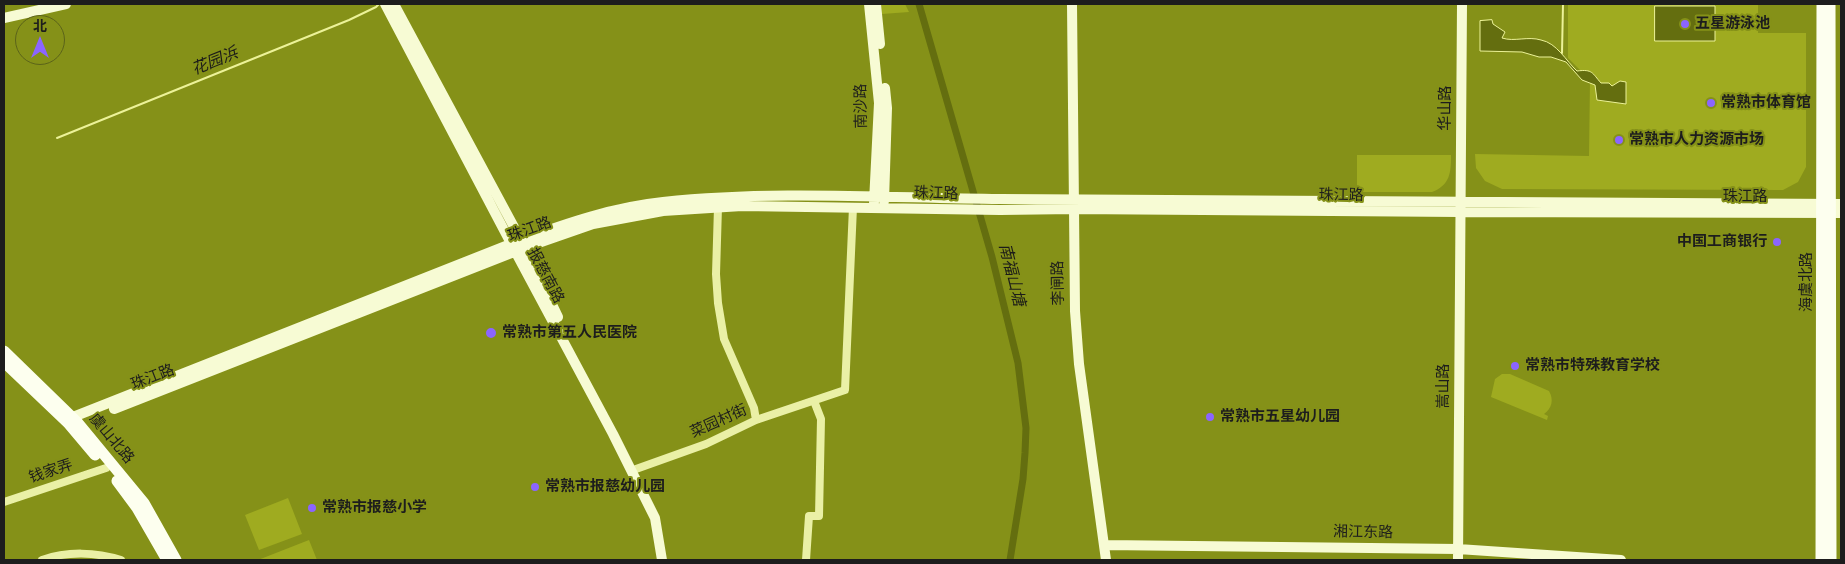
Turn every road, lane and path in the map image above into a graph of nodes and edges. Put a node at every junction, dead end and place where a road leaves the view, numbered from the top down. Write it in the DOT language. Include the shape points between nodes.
graph roads {
  1 [pos="66,4"];
  2 [pos="869,4"];
  3 [pos="876,4"];
  4 [pos="1072,4"];
  5 [pos="1462,4"];
  6 [pos="1822,4"];
  7 [pos="1830,4"];
  8 [pos="391,7"];
  9 [pos="4,18"];
  10 [pos="879,202"];
  11 [pos="966,204"];
  12 [pos="1074,204"];
  13 [pos="853,207"];
  14 [pos="1460,207"];
  15 [pos="718,208"];
  16 [pos="1831,208"];
  17 [pos="518,246"];
  18 [pos="4,351"];
  19 [pos="4,362"];
  20 [pos="814,401"];
  21 [pos="70,420"];
  22 [pos="756,420"];
  23 [pos="106,468"];
  24 [pos="636,469"];
  25 [pos="4,502"];
  26 [pos="1105,545"];
  27 [pos="1458,549"];
  28 [pos="42,560"];
  29 [pos="120,560"];
  30 [pos="167,560"];
  31 [pos="176,560"];
  32 [pos="662,560"];
  33 [pos="668,560"];
  34 [pos="806,560"];
  35 [pos="1106,560"];
  36 [pos="1458,560"];
  37 [pos="1621,560"];
  38 [pos="1821,560"];
  39 [pos="1831,560"];
  1 -- 9 [label="main road"];
  2 -- 10 [label="main road, 南沙路" via="879,103"];
  3 -- 10 [label="main road, 南沙路" via="887,108"];
  4 -- 12 [label="main road, 李闸路"];
  5 -- 14 [label="main road, 华山路"];
  6 -- 16 [label="main road, 海虞北路"];
  7 -- 16 [label="main road, 海虞北路"];
  8 -- 17 [label="main road, 报慈南路"];
  10 -- 11 [label="main road, 珠江路"];
  10 -- 13 [label="main road, 珠江路"];
  10 -- 17 [label="main road, 珠江路" via="742,196 662,202 590,215"];
  11 -- 12 [label="main road, 珠江路" via="1000,199"];
  11 -- 12 [label="main road, 珠江路" via="1000,210"];
  12 -- 14 [label="main road, 珠江路"];
  12 -- 26 [label="main road, 李闸路" via="1079,364"];
  13 -- 15 [label="main road, 珠江路"];
  13 -- 20 [label="street, 菜园村街" via="846,390"];
  14 -- 16 [label="main road, 珠江路"];
  14 -- 27 [label="main road, 嵩山路"];
  15 -- 17 [label="main road, 珠江路" via="663,211 593,224"];
  15 -- 22 [label="street" via="716,274 724,339 754,408"];
  16 -- 38 [label="main road, 海虞北路"];
  16 -- 39 [label="main road, 海虞北路"];
  17 -- 21 [label="main road, 珠江路"];
  17 -- 24 [label="main road, 报慈南路"];
  17 -- 32 [label="main road, 报慈南路" via="654,518"];
  18 -- 21 [label="main road, 虞山北路"];
  19 -- 21 [label="main road, 虞山北路"];
  20 -- 22 [label="street, 菜园村街"];
  20 -- 34 [label="street" via="821,419 819,516 809,516"];
  21 -- 23 [label="main road, 虞山北路"];
  21 -- 31 [label="main road, 虞山北路" via="144,503"];
  22 -- 24 [label="street, 菜园村街" via="706,444"];
  23 -- 25 [label="street, 钱家弄"];
  23 -- 30 [label="main road, 虞山北路" via="137,508"];
  24 -- 33 [label="main road, 报慈南路" via="661,522"];
  26 -- 27 [label="main road, 湘江东路"];
  26 -- 35 [label="main road, 李闸路"];
  27 -- 36 [label="main road, 嵩山路"];
  27 -- 37 [label="main road, 湘江东路"];
  28 -- 29 [label="street" via="78,553"];
}
